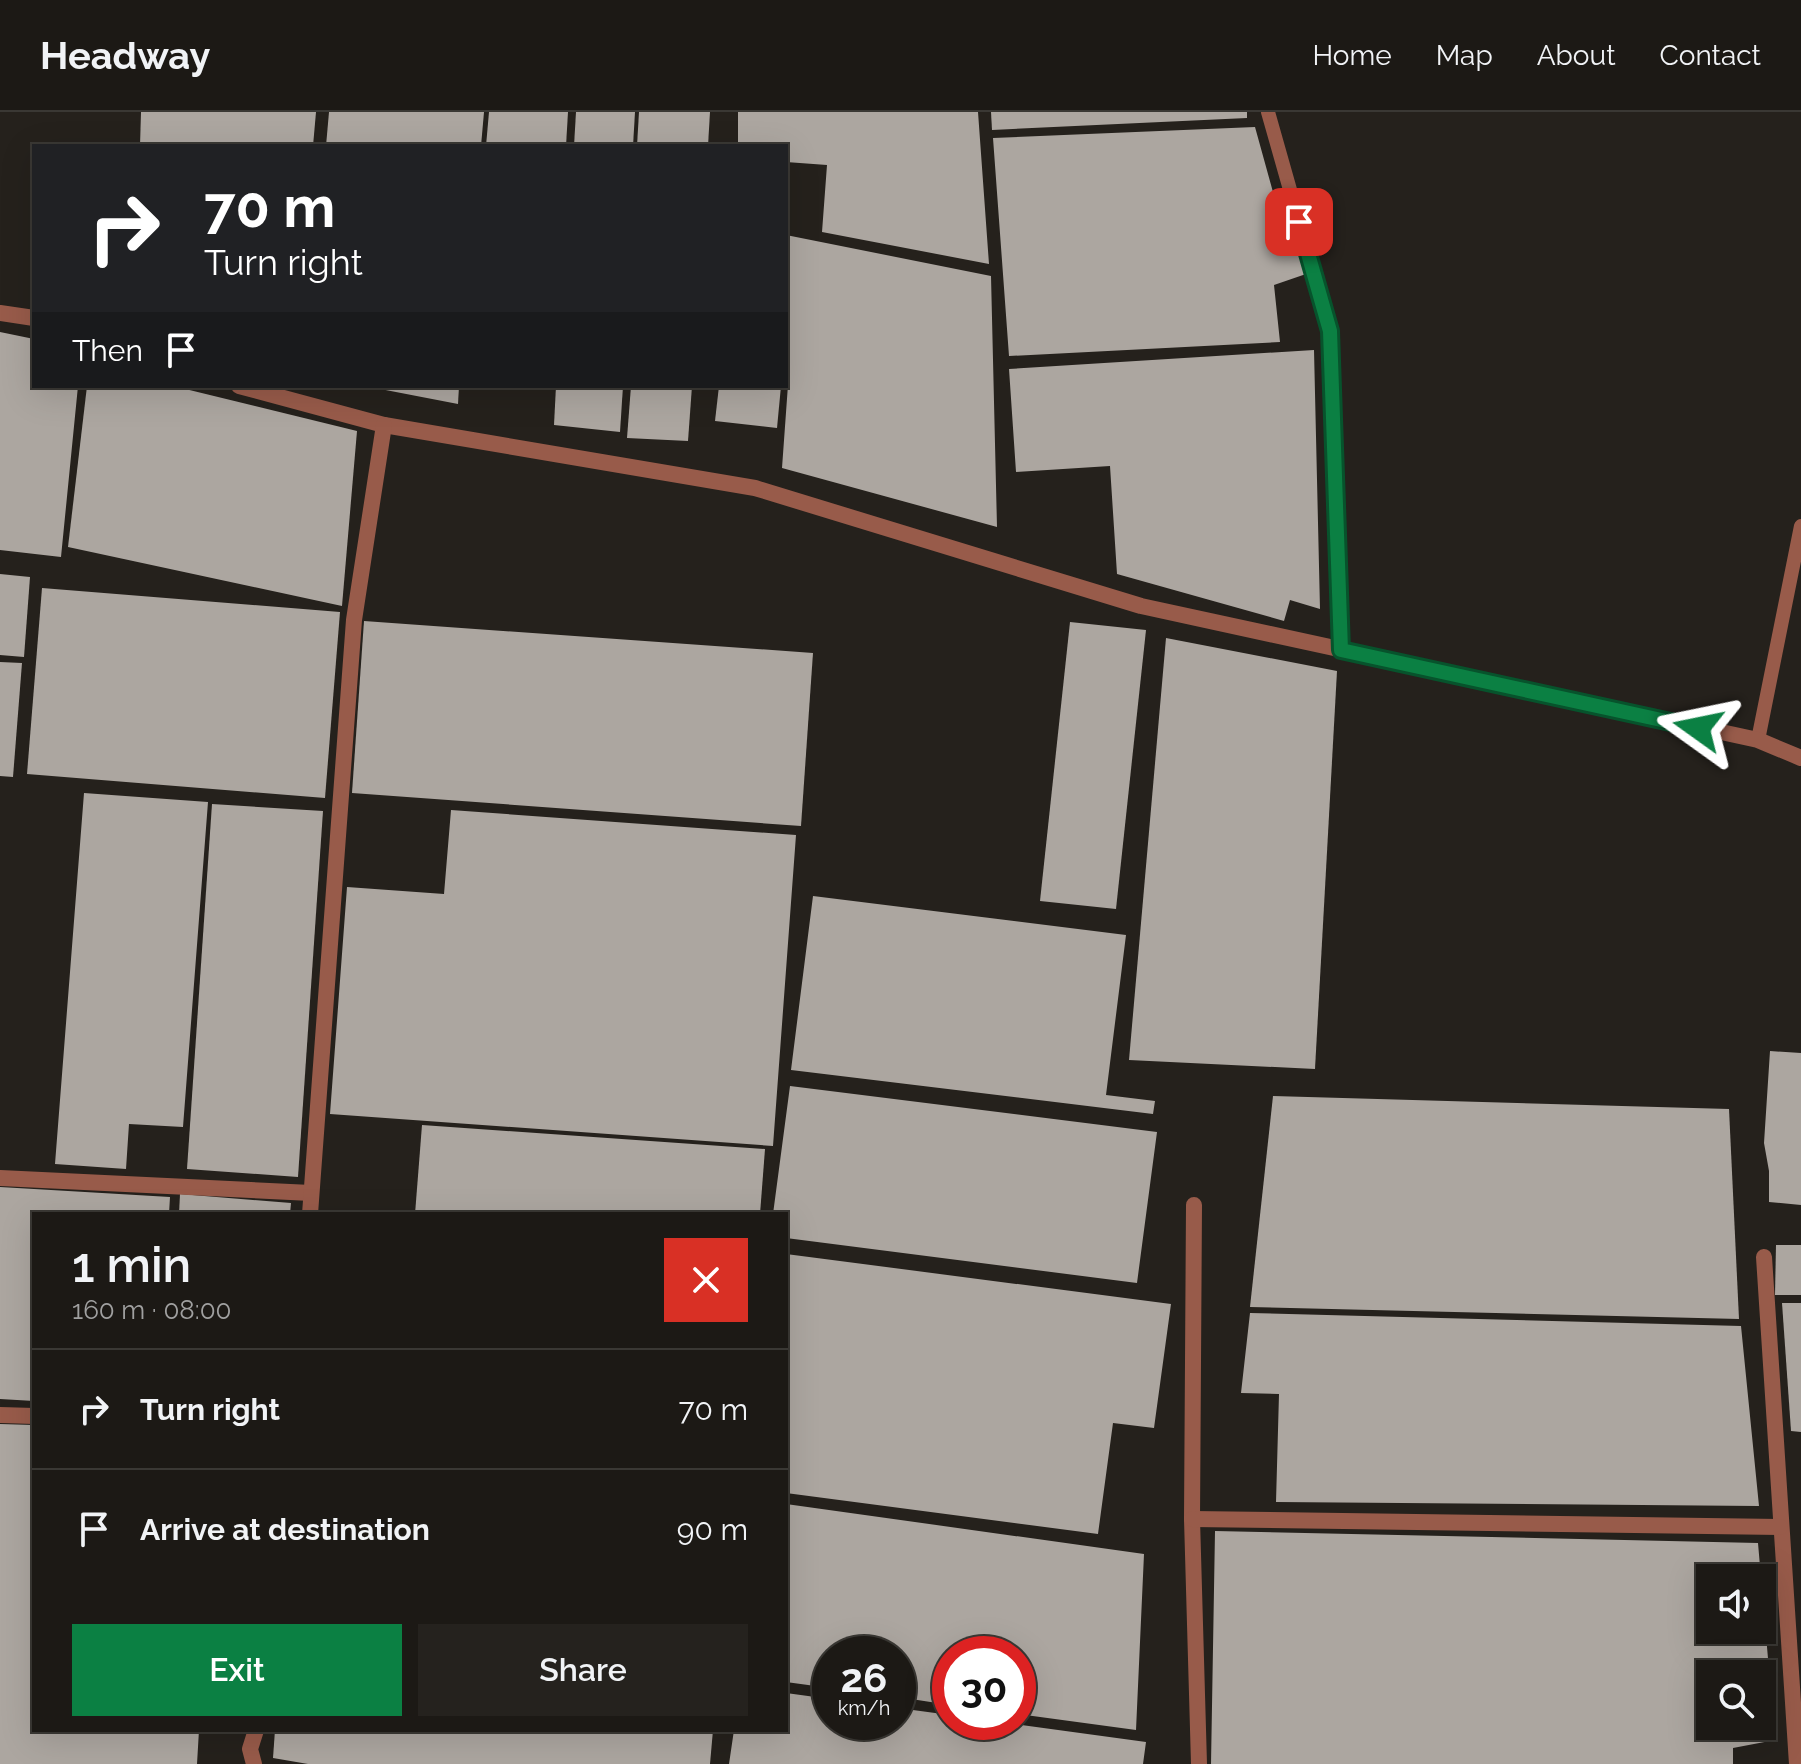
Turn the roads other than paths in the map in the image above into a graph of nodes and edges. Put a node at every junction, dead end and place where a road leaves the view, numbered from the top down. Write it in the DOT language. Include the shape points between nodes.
graph roads {
  1 [pos="1268,112"];
  2 [pos="0,313"];
  3 [pos="32,318"];
  4 [pos="246,388"];
  5 [pos="384,425"];
  6 [pos="1801,526"];
  7 [pos="1341,650"];
  8 [pos="1758,740"];
  9 [pos="1801,758"];
  10 [pos="0,1178"];
  11 [pos="311,1193"];
  12 [pos="1194,1205"];
  13 [pos="310,1212"];
  14 [pos="1764,1257"];
  15 [pos="0,1415"];
  16 [pos="32,1416"];
  17 [pos="1192,1519"];
  18 [pos="1780,1527"];
  19 [pos="255,1732"];
  20 [pos="254,1764"];
  21 [pos="1199,1764"];
  22 [pos="1797,1764"];
  1 -- 7 [label="lane" via="1330,331"];
  2 -- 3 [label="street"];
  4 -- 5 [label="street"];
  5 -- 7 [label="street" via="755,488 1141,606"];
  5 -- 11 [label="street" via="354,620"];
  6 -- 8 [label="lane"];
  7 -- 8 [label="street"];
  8 -- 9 [label="street"];
  10 -- 11 [label="street"];
  11 -- 13 [label="street"];
  12 -- 17 [label="street"];
  14 -- 18 [label="street"];
  15 -- 16 [label="street"];
  17 -- 18 [label="street"];
  17 -- 21 [label="street"];
  18 -- 22 [label="street"];
  19 -- 20 [label="street" via="250,1749"];
}
